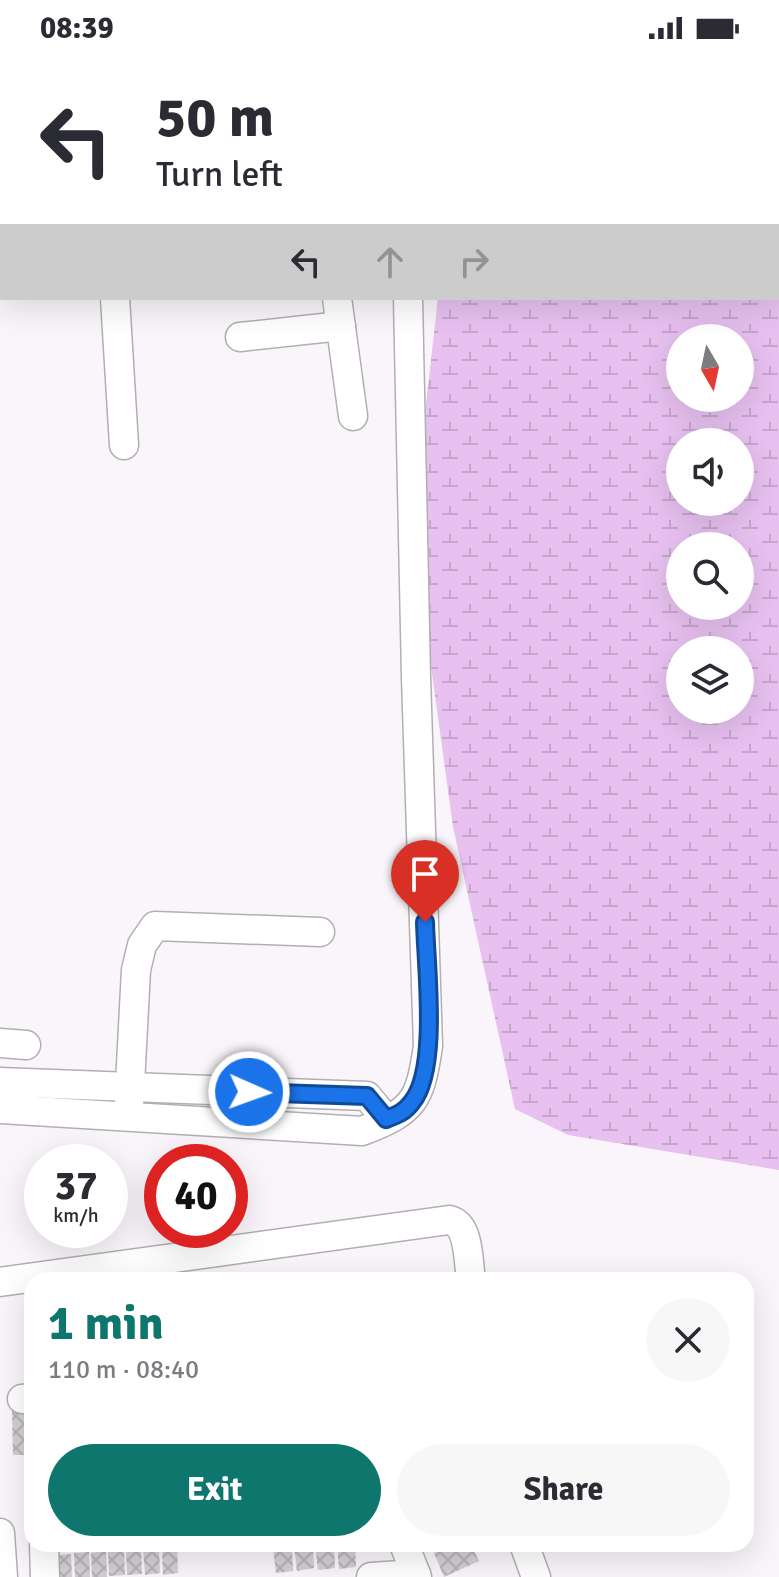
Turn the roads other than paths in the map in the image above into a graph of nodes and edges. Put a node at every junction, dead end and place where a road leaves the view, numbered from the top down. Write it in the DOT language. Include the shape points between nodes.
graph roads {
  1 [pos="115,300"];
  2 [pos="337,300"];
  3 [pos="408,300"];
  4 [pos="341,326"];
  5 [pos="240,337"];
  6 [pos="353,416"];
  7 [pos="124,445"];
  8 [pos="320,932"];
  9 [pos="0,1082"];
  10 [pos="130,1087"];
  11 [pos="0,1109"];
  12 [pos="128,1117"];
  13 [pos="386,1119"];
  14 [pos="72,1272"];
  15 [pos="470,1272"];
  16 [pos="24,1279"];
  17 [pos="0,1282"];
  18 [pos="0,1533"];
  19 [pos="44,1552"];
  20 [pos="407,1552"];
  21 [pos="527,1552"];
  22 [pos="417,1576"];
  23 [pos="3,1577"];
  24 [pos="45,1577"];
  25 [pos="371,1577"];
  26 [pos="536,1577"];
  1 -- 7 [label="street"];
  2 -- 4 [label="street"];
  3 -- 13 [label="street" via="428,1046 414,1101 400,1115"];
  4 -- 5 [label="street"];
  4 -- 6 [label="street"];
  8 -- 10 [label="street" via="155,926 142,945 136,970"];
  9 -- 10 [label="street"];
  10 -- 12 [label="street"];
  10 -- 13 [label="street" via="367,1096"];
  11 -- 12 [label="street"];
  12 -- 13 [label="street" via="362,1131"];
  14 -- 15 [label="street" via="449,1220 462,1227"];
  16 -- 17 [label="street"];
  18 -- 23 [label="street"];
  19 -- 24 [label="street"];
  20 -- 22 [label="street"];
  21 -- 26 [label="street"];
  22 -- 25 [label="street"];
}
